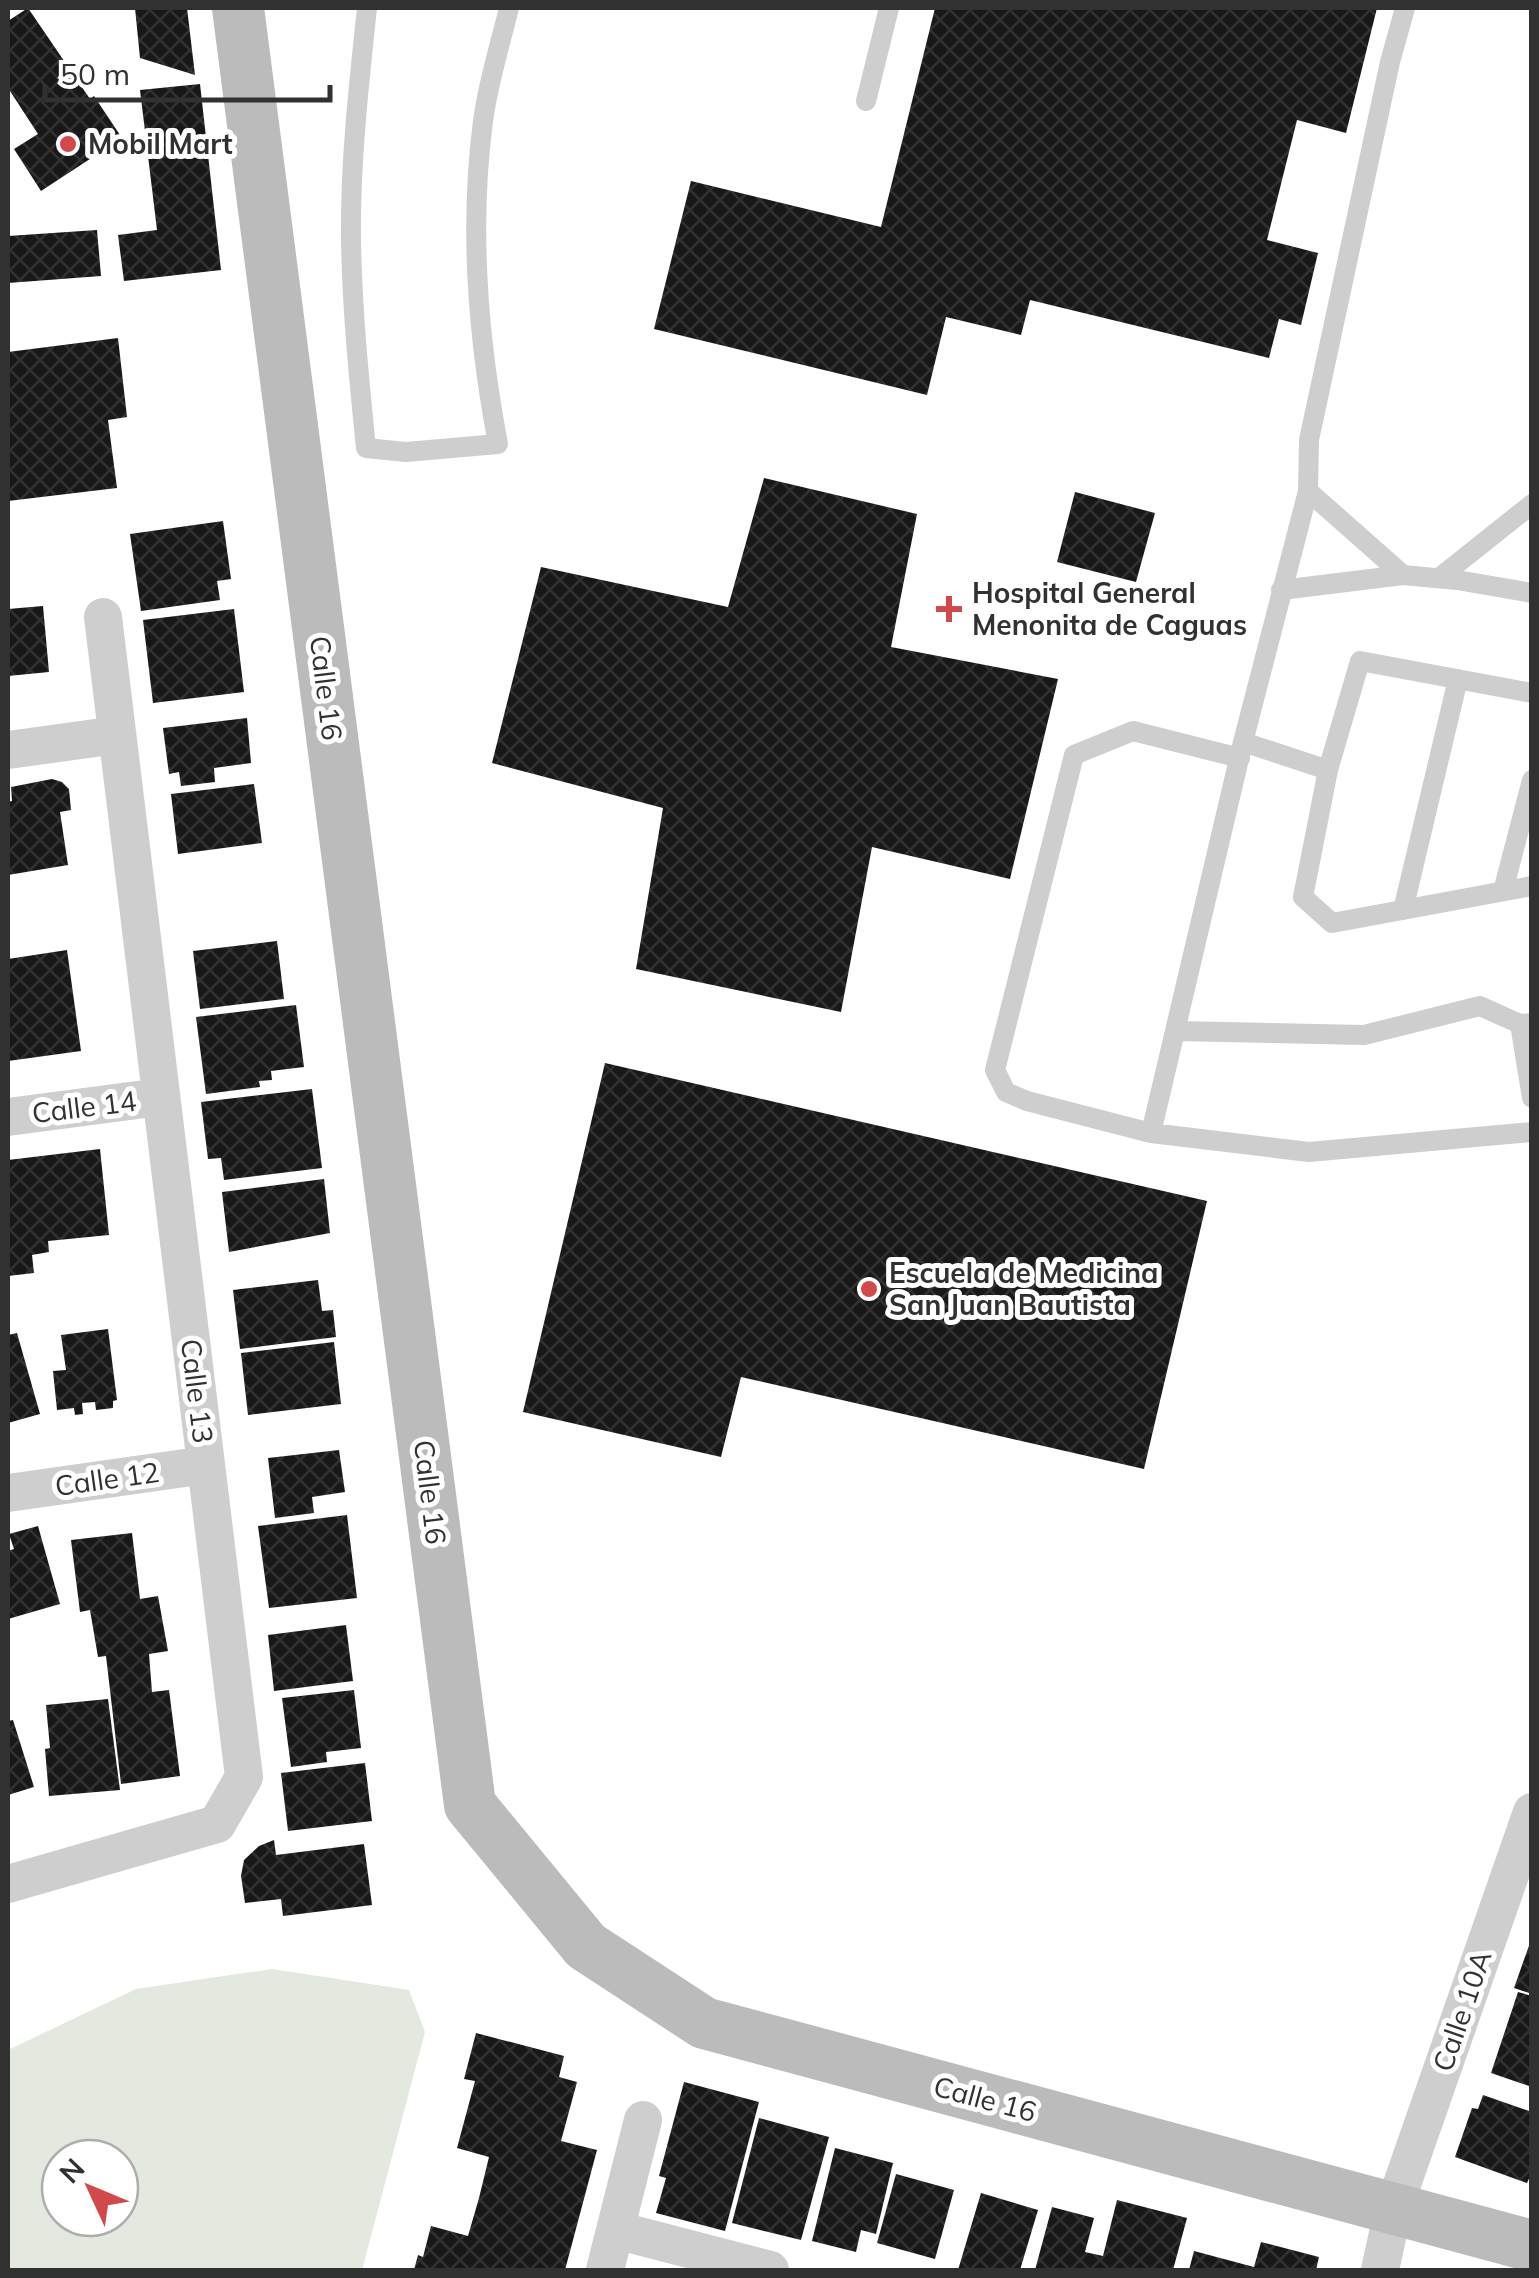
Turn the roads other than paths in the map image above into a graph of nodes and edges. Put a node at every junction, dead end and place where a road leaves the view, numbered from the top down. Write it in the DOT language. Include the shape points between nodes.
graph roads {
  1 [pos="238,8"];
  2 [pos="368,8"];
  3 [pos="508,8"];
  4 [pos="890,8"];
  5 [pos="1405,8"];
  6 [pos="866,101"];
  7 [pos="1308,491"];
  8 [pos="1532,504"];
  9 [pos="1403,574"];
  10 [pos="1439,578"];
  11 [pos="1281,590"];
  12 [pos="1532,593"];
  13 [pos="102,617"];
  14 [pos="1458,679"];
  15 [pos="1532,693"];
  16 [pos="117,735"];
  17 [pos="8,750"];
  18 [pos="1241,750"];
  19 [pos="1328,770"];
  20 [pos="1532,780"];
  21 [pos="1532,886"];
  22 [pos="1502,891"];
  23 [pos="1403,910"];
  24 [pos="1526,1024"];
  25 [pos="1176,1031"];
  26 [pos="160,1097"];
  27 [pos="1532,1098"];
  28 [pos="8,1117"];
  29 [pos="1532,1132"];
  30 [pos="1151,1133"];
  31 [pos="206,1465"];
  32 [pos="8,1493"];
  33 [pos="1532,1812"];
  34 [pos="8,1884"];
  35 [pos="643,2120"];
  36 [pos="1393,2210"];
  37 [pos="616,2230"];
  38 [pos="1532,2246"];
  39 [pos="605,2270"];
  40 [pos="770,2270"];
  41 [pos="1380,2270"];
  1 -- 36 [label="street, Calle 16" via="470,1805 586,1946 704,2023"];
  2 -- 3 [label="lane" via="351,238 360,391 366,448 406,452 498,444 474,241 483,119"];
  4 -- 6 [label="lane"];
  5 -- 7 [label="lane" via="1309,440"];
  7 -- 9 [label="lane"];
  7 -- 11 [label="lane"];
  8 -- 10 [label="lane"];
  9 -- 10 [label="lane"];
  9 -- 11 [label="lane"];
  10 -- 12 [label="lane"];
  11 -- 18 [label="lane"];
  13 -- 16 [label="street, Calle 13"];
  14 -- 15 [label="lane"];
  14 -- 19 [label="lane" via="1360,661"];
  14 -- 23 [label="lane"];
  16 -- 17 [label="street"];
  16 -- 26 [label="street, Calle 13"];
  18 -- 19 [label="lane"];
  18 -- 25 [label="lane"];
  18 -- 30 [label="lane" via="1133,731 1074,755 994,1070 1006,1092"];
  19 -- 23 [label="lane" via="1303,897 1332,922"];
  20 -- 22 [label="lane"];
  21 -- 22 [label="lane"];
  22 -- 23 [label="lane"];
  24 -- 25 [label="lane" via="1480,1006 1364,1036"];
  24 -- 27 [label="lane"];
  25 -- 30 [label="lane"];
  26 -- 28 [label="street, Calle 14"];
  26 -- 31 [label="street, Calle 13"];
  29 -- 30 [label="lane" via="1309,1152"];
  31 -- 32 [label="street, Calle 12"];
  31 -- 34 [label="street, Calle 13" via="244,1777 216,1824"];
  33 -- 36 [label="street, Calle 10A"];
  35 -- 37 [label="street"];
  36 -- 38 [label="street, Calle 16"];
  36 -- 41 [label="street, Calle 10A"];
  37 -- 39 [label="street"];
  37 -- 40 [label="street"];
}
